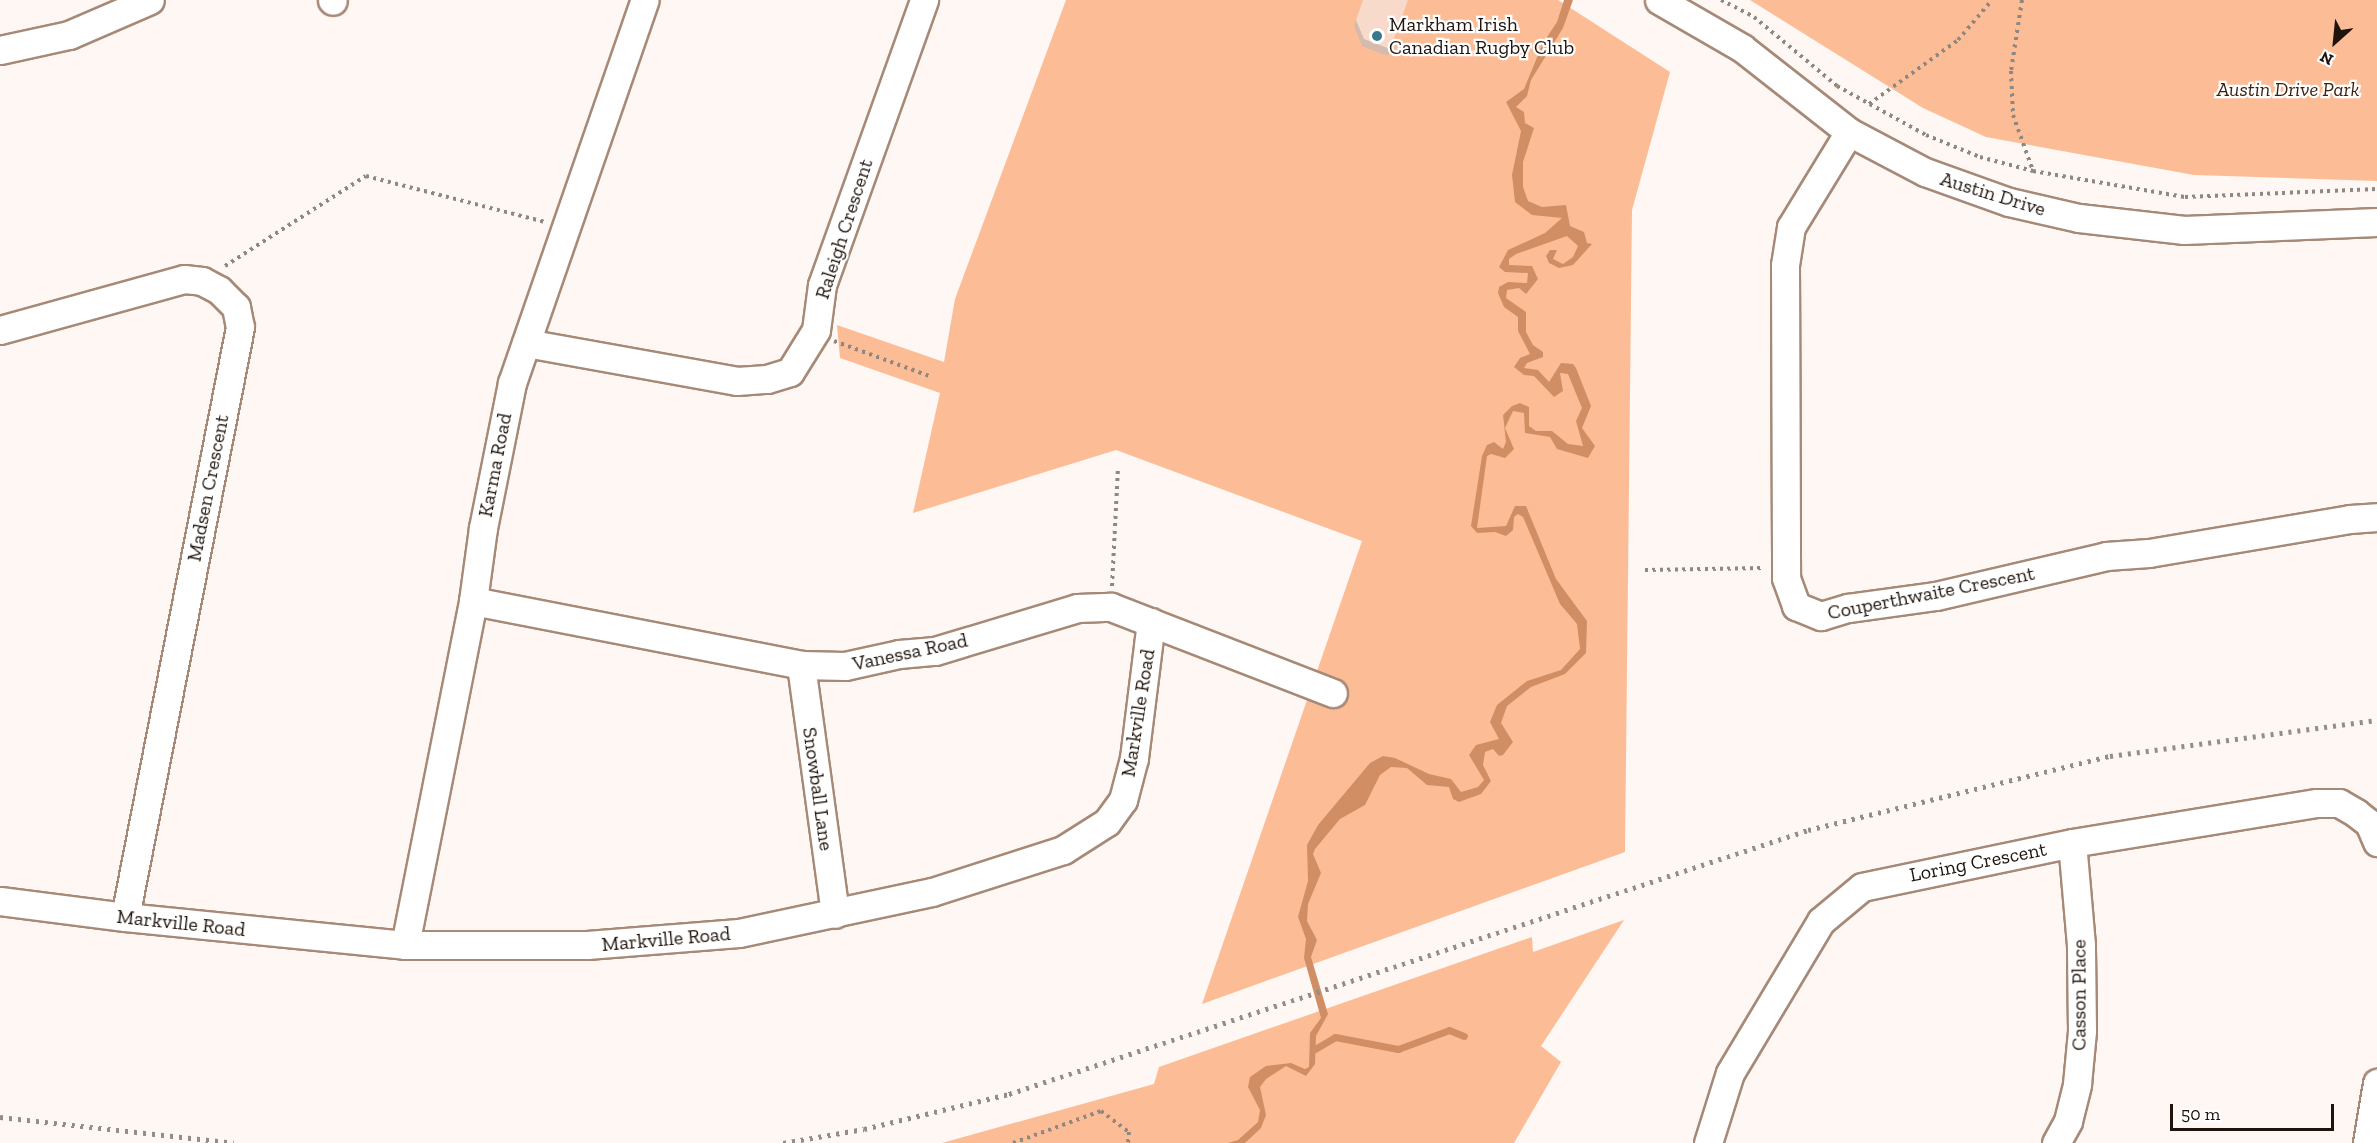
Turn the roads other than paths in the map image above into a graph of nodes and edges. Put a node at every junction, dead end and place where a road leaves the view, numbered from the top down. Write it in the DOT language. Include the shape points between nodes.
graph roads {
  1 [pos="150,0"];
  2 [pos="645,0"];
  3 [pos="924,0"];
  4 [pos="1659,0"];
  5 [pos="0,50"];
  6 [pos="1850,132"];
  7 [pos="2377,222"];
  8 [pos="0,330"];
  9 [pos="526,343"];
  10 [pos="2377,517"];
  11 [pos="473,601"];
  12 [pos="1151,622"];
  13 [pos="801,665"];
  14 [pos="1333,693"];
  15 [pos="2377,842"];
  16 [pos="2072,843"];
  17 [pos="0,901"];
  18 [pos="835,914"];
  19 [pos="125,917"];
  20 [pos="405,945"];
  21 [pos="2377,1083"];
  22 [pos="1708,1143"];
  23 [pos="2056,1143"];
  24 [pos="2367,1143"];
  1 -- 5 [label="street" via="69,35"];
  2 -- 9 [label="street, Karma Road"];
  3 -- 9 [label="street, Raleigh Crescent" via="822,285 814,334 790,372 767,379 737,381"];
  4 -- 6 [label="street, Austin Drive" via="1742,48"];
  6 -- 7 [label="street, Austin Drive" via="1925,172 2009,202 2079,218 2184,230"];
  6 -- 10 [label="street, Couperthwaite Crescent" via="1791,227 1785,265 1786,578 1796,606 1821,616 1848,608 1936,596 2106,556 2149,553"];
  8 -- 19 [label="street, Madsen Crescent" via="184,279 202,281 219,290 236,307 240,327"];
  9 -- 11 [label="street, Karma Road" via="512,383 497,453"];
  11 -- 13 [label="street, Vanessa Road"];
  11 -- 20 [label="street, Karma Road"];
  12 -- 13 [label="street, Vanessa Road" via="1111,608 1077,608 934,651 844,666"];
  12 -- 14 [label="street, Vanessa Road"];
  12 -- 18 [label="street, Markville Road" via="1134,758 1123,800 1107,822 1063,850 932,892"];
  13 -- 18 [label="street, Snowball Lane"];
  15 -- 16 [label="street, Loring Crescent" via="2369,824 2356,813 2339,803 2317,803"];
  16 -- 22 [label="street, Loring Crescent" via="1862,887 1821,921 1730,1073"];
  16 -- 23 [label="street, Casson Place" via="2082,1031 2077,1084 2068,1120"];
  17 -- 19 [label="street, Markville Road"];
  18 -- 20 [label="street, Markville Road" via="739,933 656,941"];
  19 -- 20 [label="street, Markville Road"];
  21 -- 24 [label="street"];
}
